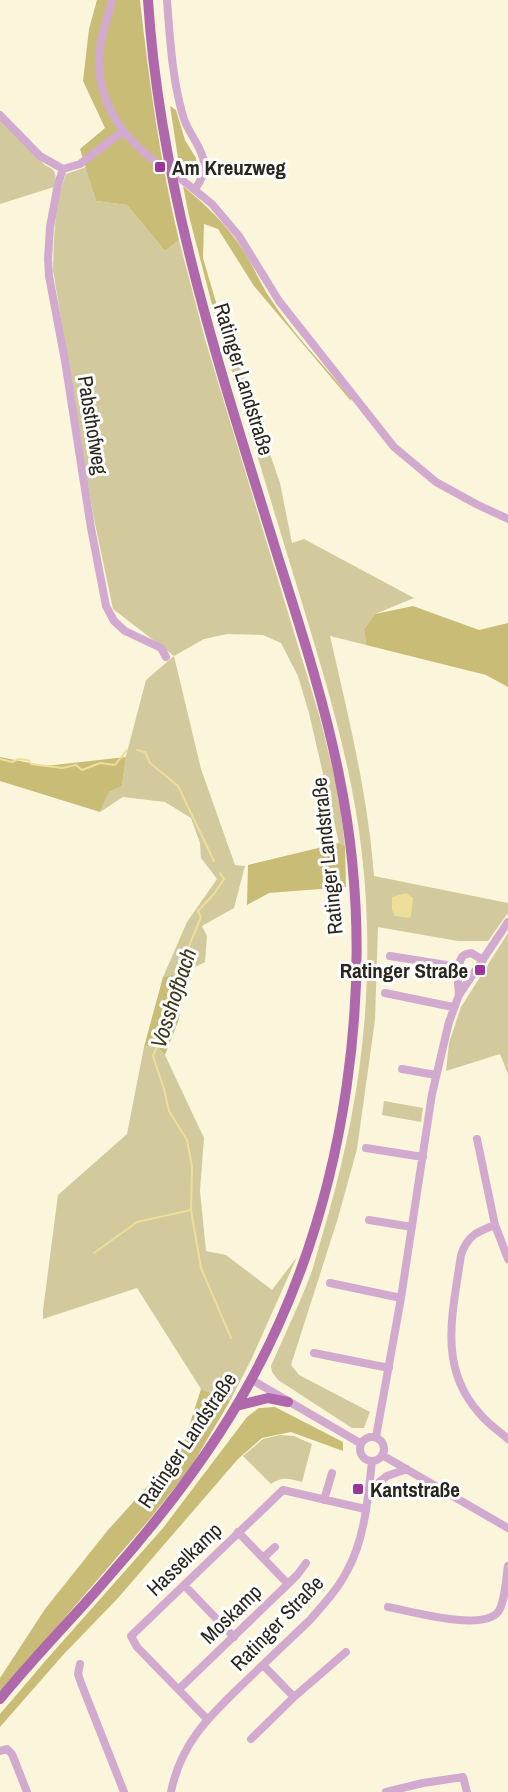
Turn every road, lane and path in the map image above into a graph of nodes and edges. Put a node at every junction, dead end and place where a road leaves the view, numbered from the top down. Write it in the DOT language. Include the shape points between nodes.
graph roads {
  1 [pos="112,0"];
  2 [pos="148,0"];
  3 [pos="167,0"];
  4 [pos="0,115"];
  5 [pos="123,131"];
  6 [pos="160,165"];
  7 [pos="63,169"];
  8 [pos="182,179"];
  9 [pos="195,189"];
  10 [pos="508,519"];
  11 [pos="166,657"];
  12 [pos="508,922"];
  13 [pos="390,956"];
  14 [pos="483,960"];
  15 [pos="459,967"];
  16 [pos="385,993"];
  17 [pos="459,995"];
  18 [pos="453,1007"];
  19 [pos="402,1069"];
  20 [pos="436,1075"];
  21 [pos="477,1139"];
  22 [pos="366,1148"];
  23 [pos="423,1157"];
  24 [pos="369,1220"];
  25 [pos="495,1225"];
  26 [pos="412,1227"];
  27 [pos="508,1259"];
  28 [pos="330,1283"];
  29 [pos="401,1298"];
  30 [pos="314,1353"];
  31 [pos="389,1368"];
  32 [pos="252,1380"];
  33 [pos="288,1402"];
  34 [pos="236,1406"];
  35 [pos="376,1437"];
  36 [pos="508,1439"];
  37 [pos="360,1443"];
  38 [pos="382,1455"];
  39 [pos="372,1461"];
  40 [pos="407,1469"];
  41 [pos="332,1473"];
  42 [pos="368,1491"];
  43 [pos="324,1500"];
  44 [pos="365,1509"];
  45 [pos="508,1528"];
  46 [pos="237,1532"];
  47 [pos="275,1547"];
  48 [pos="262,1558"];
  49 [pos="306,1563"];
  50 [pos="508,1566"];
  51 [pos="288,1584"];
  52 [pos="184,1585"];
  53 [pos="388,1607"];
  54 [pos="234,1637"];
  55 [pos="346,1652"];
  56 [pos="80,1664"];
  57 [pos="263,1665"];
  58 [pos="179,1689"];
  59 [pos="294,1697"];
  60 [pos="0,1699"];
  61 [pos="207,1719"];
  62 [pos="251,1739"];
  63 [pos="0,1751"];
  64 [pos="27,1792"];
  65 [pos="124,1792"];
  66 [pos="171,1792"];
  67 [pos="386,1792"];
  68 [pos="467,1792"];
  1 -- 5 [label="street" via="101,42 101,80 107,102"];
  2 -- 32 [label="main road, Ratinger Landstraße" via="157,93 178,213 214,350 326,721 340,777 353,868 355,1007 342,1121 301,1269"];
  3 -- 9 [label="street" via="176,91 183,119 203,158 202,177"];
  4 -- 7 [label="street" via="40,156"];
  5 -- 6 [label="street"];
  5 -- 7 [label="street" via="80,164"];
  7 -- 11 [label="street, Pabsthofweg" via="48,259 106,606 125,631 161,648"];
  8 -- 9 [label="street"];
  9 -- 10 [label="street" via="239,236 279,301 394,447 436,482"];
  12 -- 14 [label="street"];
  13 -- 15 [label="street"];
  14 -- 15 [label="street" via="465,954"];
  14 -- 17 [label="street"];
  15 -- 17 [label="street"];
  16 -- 18 [label="street"];
  17 -- 18 [label="street"];
  18 -- 20 [label="street"];
  19 -- 20 [label="street"];
  20 -- 23 [label="street"];
  21 -- 25 [label="street"];
  22 -- 23 [label="street"];
  23 -- 26 [label="street"];
  24 -- 26 [label="street"];
  25 -- 27 [label="street"];
  25 -- 36 [label="street" via="470,1237 461,1255 450,1344 453,1366 463,1390 480,1415"];
  26 -- 29 [label="street"];
  28 -- 29 [label="street"];
  29 -- 31 [label="street"];
  30 -- 31 [label="street"];
  31 -- 35 [label="street"];
  32 -- 33 [label="street"];
  32 -- 34 [label="main road, Ratinger Landstraße"];
  33 -- 34 [label="main road" via="268,1398"];
  33 -- 37 [label="street"];
  34 -- 60 [label="main road, Ratinger Landstraße" via="209,1450 151,1527"];
  35 -- 37 [label="street"];
  35 -- 38 [label="street" via="384,1447"];
  37 -- 39 [label="street" via="361,1455"];
  38 -- 39 [label="street"];
  38 -- 40 [label="street"];
  39 -- 42 [label="street, Ratinger Straße"];
  40 -- 42 [label="street" via="387,1476"];
  40 -- 45 [label="street"];
  41 -- 43 [label="street"];
  42 -- 44 [label="street, Ratinger Straße"];
  43 -- 44 [label="street, Hasselkamp"];
  43 -- 46 [label="street, Hasselkamp" via="283,1490"];
  44 -- 57 [label="street, Ratinger Straße" via="358,1546 340,1583 310,1620"];
  46 -- 48 [label="street"];
  46 -- 52 [label="street, Hasselkamp"];
  47 -- 48 [label="street"];
  48 -- 51 [label="street"];
  49 -- 51 [label="street, Moskamp"];
  50 -- 53 [label="street" via="502,1603 488,1619 461,1622"];
  51 -- 54 [label="street, Moskamp"];
  52 -- 54 [label="street"];
  52 -- 58 [label="street, Hasselkamp" via="131,1636"];
  54 -- 58 [label="street, Moskamp"];
  55 -- 59 [label="street"];
  56 -- 65 [label="street" via="81,1683"];
  57 -- 59 [label="street"];
  57 -- 61 [label="street, Ratinger Straße"];
  58 -- 61 [label="street, Hasselkamp"];
  59 -- 62 [label="street"];
  61 -- 66 [label="street, Ratinger Straße" via="188,1744"];
  63 -- 64 [label="street" via="10,1751"];
  67 -- 68 [label="street" via="463,1777"];
}
